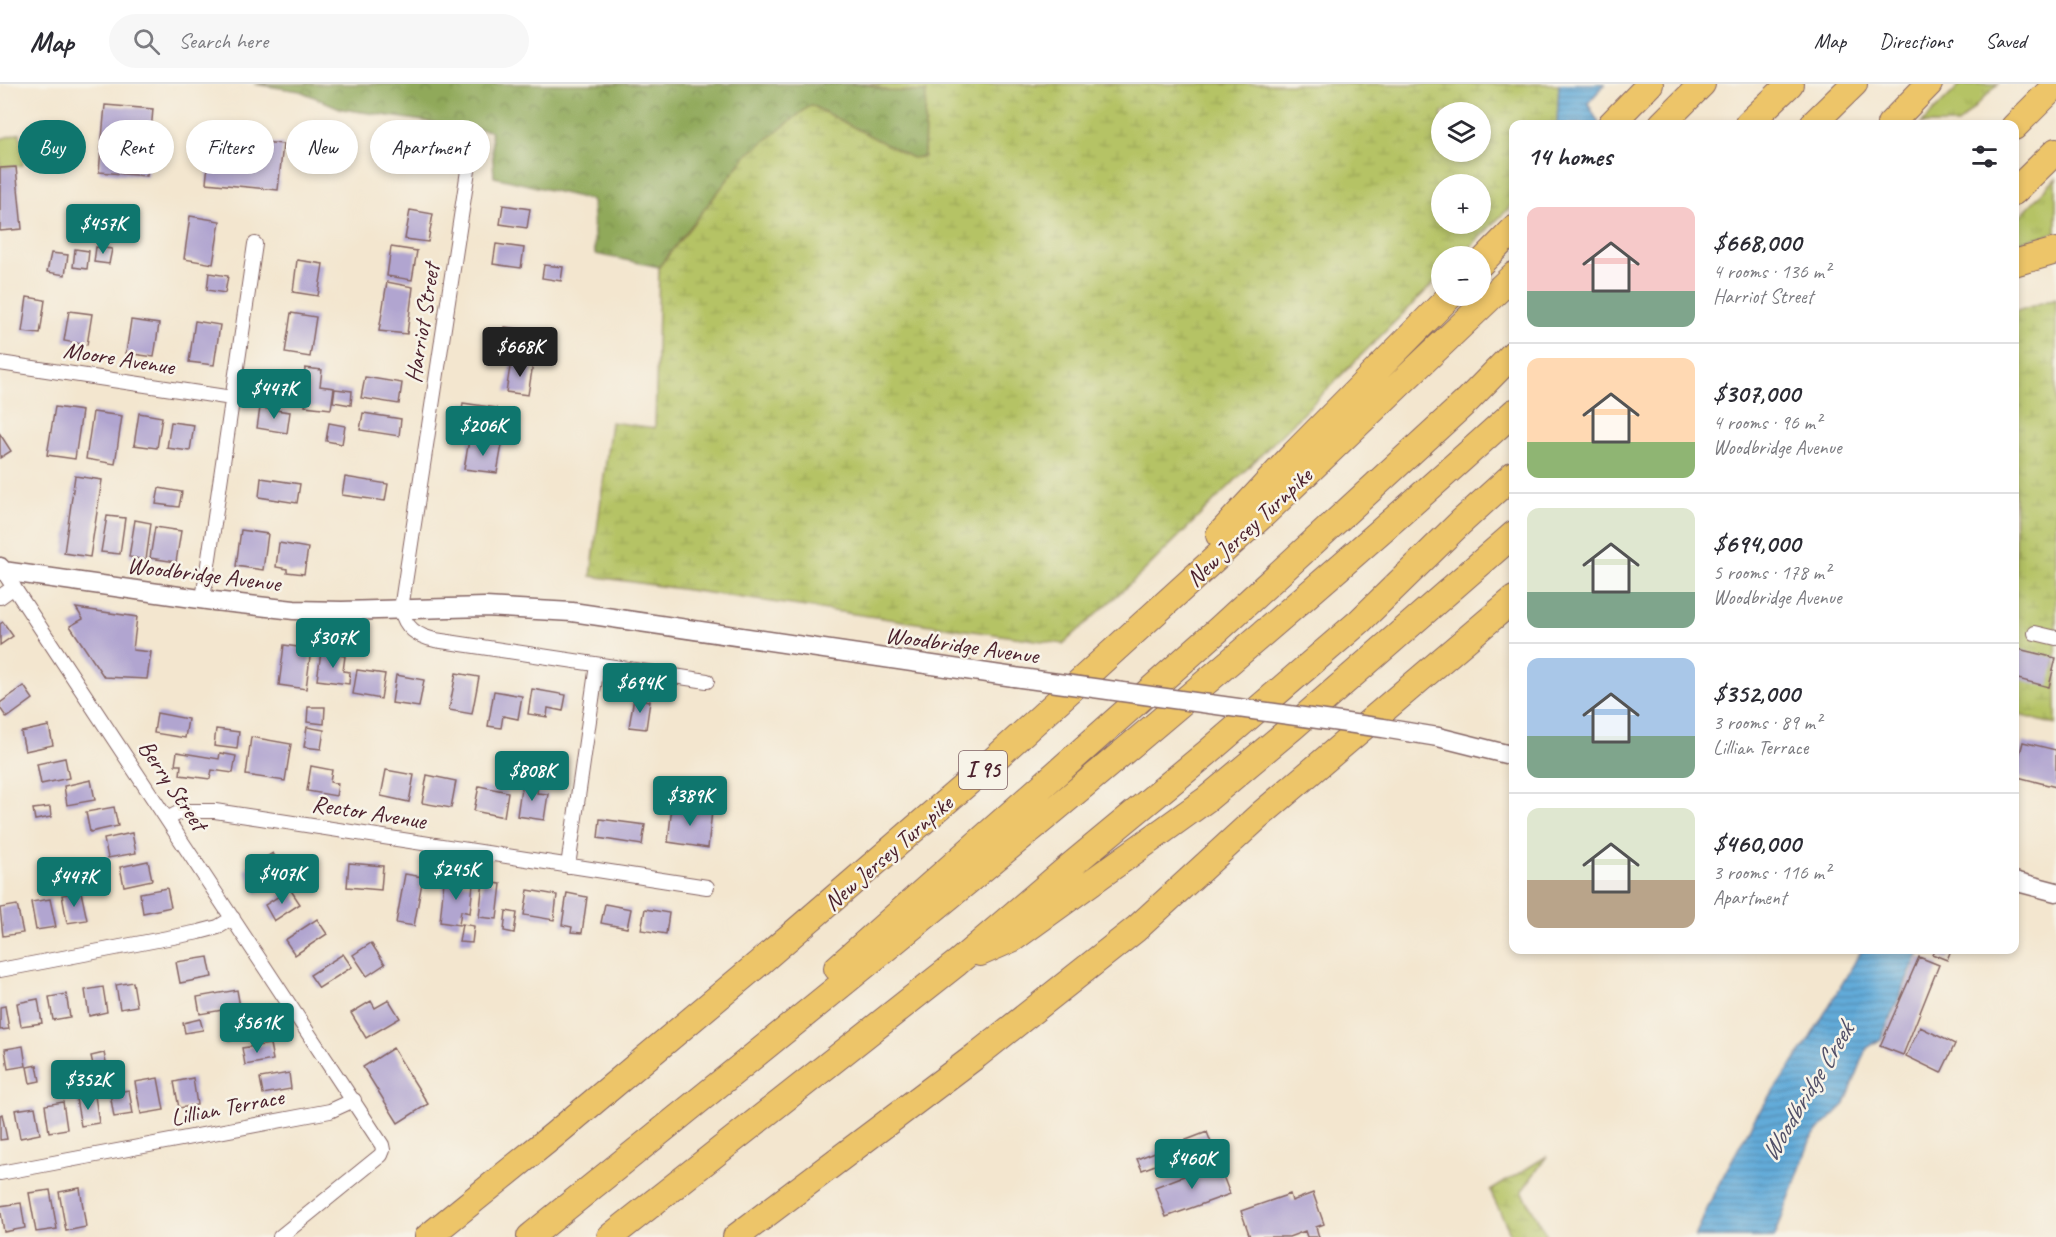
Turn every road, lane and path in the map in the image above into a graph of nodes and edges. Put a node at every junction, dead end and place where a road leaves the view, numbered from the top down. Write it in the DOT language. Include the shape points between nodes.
graph roads {
  1 [pos="1650,84"];
  2 [pos="1702,84"];
  3 [pos="1854,84"];
  4 [pos="1929,84"];
  5 [pos="2056,85"];
  6 [pos="1787,87"];
  7 [pos="1615,120"];
  8 [pos="1666,120"];
  9 [pos="1752,120"];
  10 [pos="1817,120"];
  11 [pos="1894,120"];
  12 [pos="2019,123"];
  13 [pos="2056,151"];
  14 [pos="467,174"];
  15 [pos="2019,187"];
  16 [pos="1509,234"];
  17 [pos="255,244"];
  18 [pos="2056,251"];
  19 [pos="1491,253"];
  20 [pos="2019,262"];
  21 [pos="1509,280"];
  22 [pos="1440,306"];
  23 [pos="1509,358"];
  24 [pos="0,363"];
  25 [pos="232,398"];
  26 [pos="1509,416"];
  27 [pos="1509,479"];
  28 [pos="1509,538"];
  29 [pos="2,569"];
  30 [pos="14,587"];
  31 [pos="0,597"];
  32 [pos="202,599"];
  33 [pos="1509,603"];
  34 [pos="401,609"];
  35 [pos="2036,633"];
  36 [pos="2056,638"];
  37 [pos="1114,651"];
  38 [pos="597,665"];
  39 [pos="707,681"];
  40 [pos="1509,755"];
  41 [pos="167,819"];
  42 [pos="568,866"];
  43 [pos="2019,881"];
  44 [pos="707,887"];
  45 [pos="2056,892"];
  46 [pos="233,918"];
  47 [pos="957,963"];
  48 [pos="0,970"];
  49 [pos="354,1100"];
  50 [pos="645,1144"];
  51 [pos="0,1173"];
  52 [pos="280,1237"];
  53 [pos="428,1237"];
  54 [pos="530,1237"];
  55 [pos="610,1237"];
  56 [pos="736,1237"];
  1 -- 7 [label="highway"];
  2 -- 8 [label="highway"];
  3 -- 10 [label="highway"];
  4 -- 11 [label="highway"];
  5 -- 12 [label="highway"];
  6 -- 9 [label="highway"];
  13 -- 15 [label="highway"];
  14 -- 34 [label="street, Harriot Street"];
  16 -- 19 [label="highway"];
  17 -- 25 [label="street"];
  18 -- 20 [label="highway"];
  21 -- 37 [label="highway, New Jersey Turnpike / I 95"];
  22 -- 37 [label="highway" via="1293,455"];
  23 -- 50 [label="highway" via="1220,629 850,956"];
  24 -- 25 [label="street, Moore Avenue"];
  25 -- 32 [label="street"];
  26 -- 50 [label="highway" via="1169,715"];
  27 -- 47 [label="highway" via="1360,621"];
  28 -- 47 [label="highway" via="1208,799 1014,938"];
  29 -- 30 [label="street, Berry Street"];
  29 -- 32 [label="street, Woodbridge Avenue"];
  30 -- 31 [label="street"];
  30 -- 41 [label="street, Berry Street"];
  32 -- 34 [label="street, Woodbridge Avenue" via="317,611"];
  33 -- 56 [label="highway" via="1259,816 1136,929"];
  34 -- 38 [label="street" via="408,626 420,636"];
  34 -- 40 [label="street, Woodbridge Avenue, bridge" via="485,607 572,612 1383,728"];
  35 -- 36 [label="street"];
  37 -- 53 [label="highway, New Jersey Turnpike / I 95" via="847,889"];
  38 -- 39 [label="street"];
  38 -- 42 [label="street"];
  41 -- 42 [label="street, Rector Avenue" via="182,811 214,811"];
  41 -- 46 [label="street, Berry Street"];
  42 -- 44 [label="street, Rector Avenue"];
  43 -- 45 [label="street"];
  46 -- 48 [label="street" via="208,930"];
  46 -- 49 [label="street, Berry Street"];
  47 -- 55 [label="highway"];
  49 -- 51 [label="street, Lillian Terrace" via="330,1110"];
  49 -- 52 [label="street, Berry Street" via="384,1150"];
  50 -- 54 [label="highway"];
}
